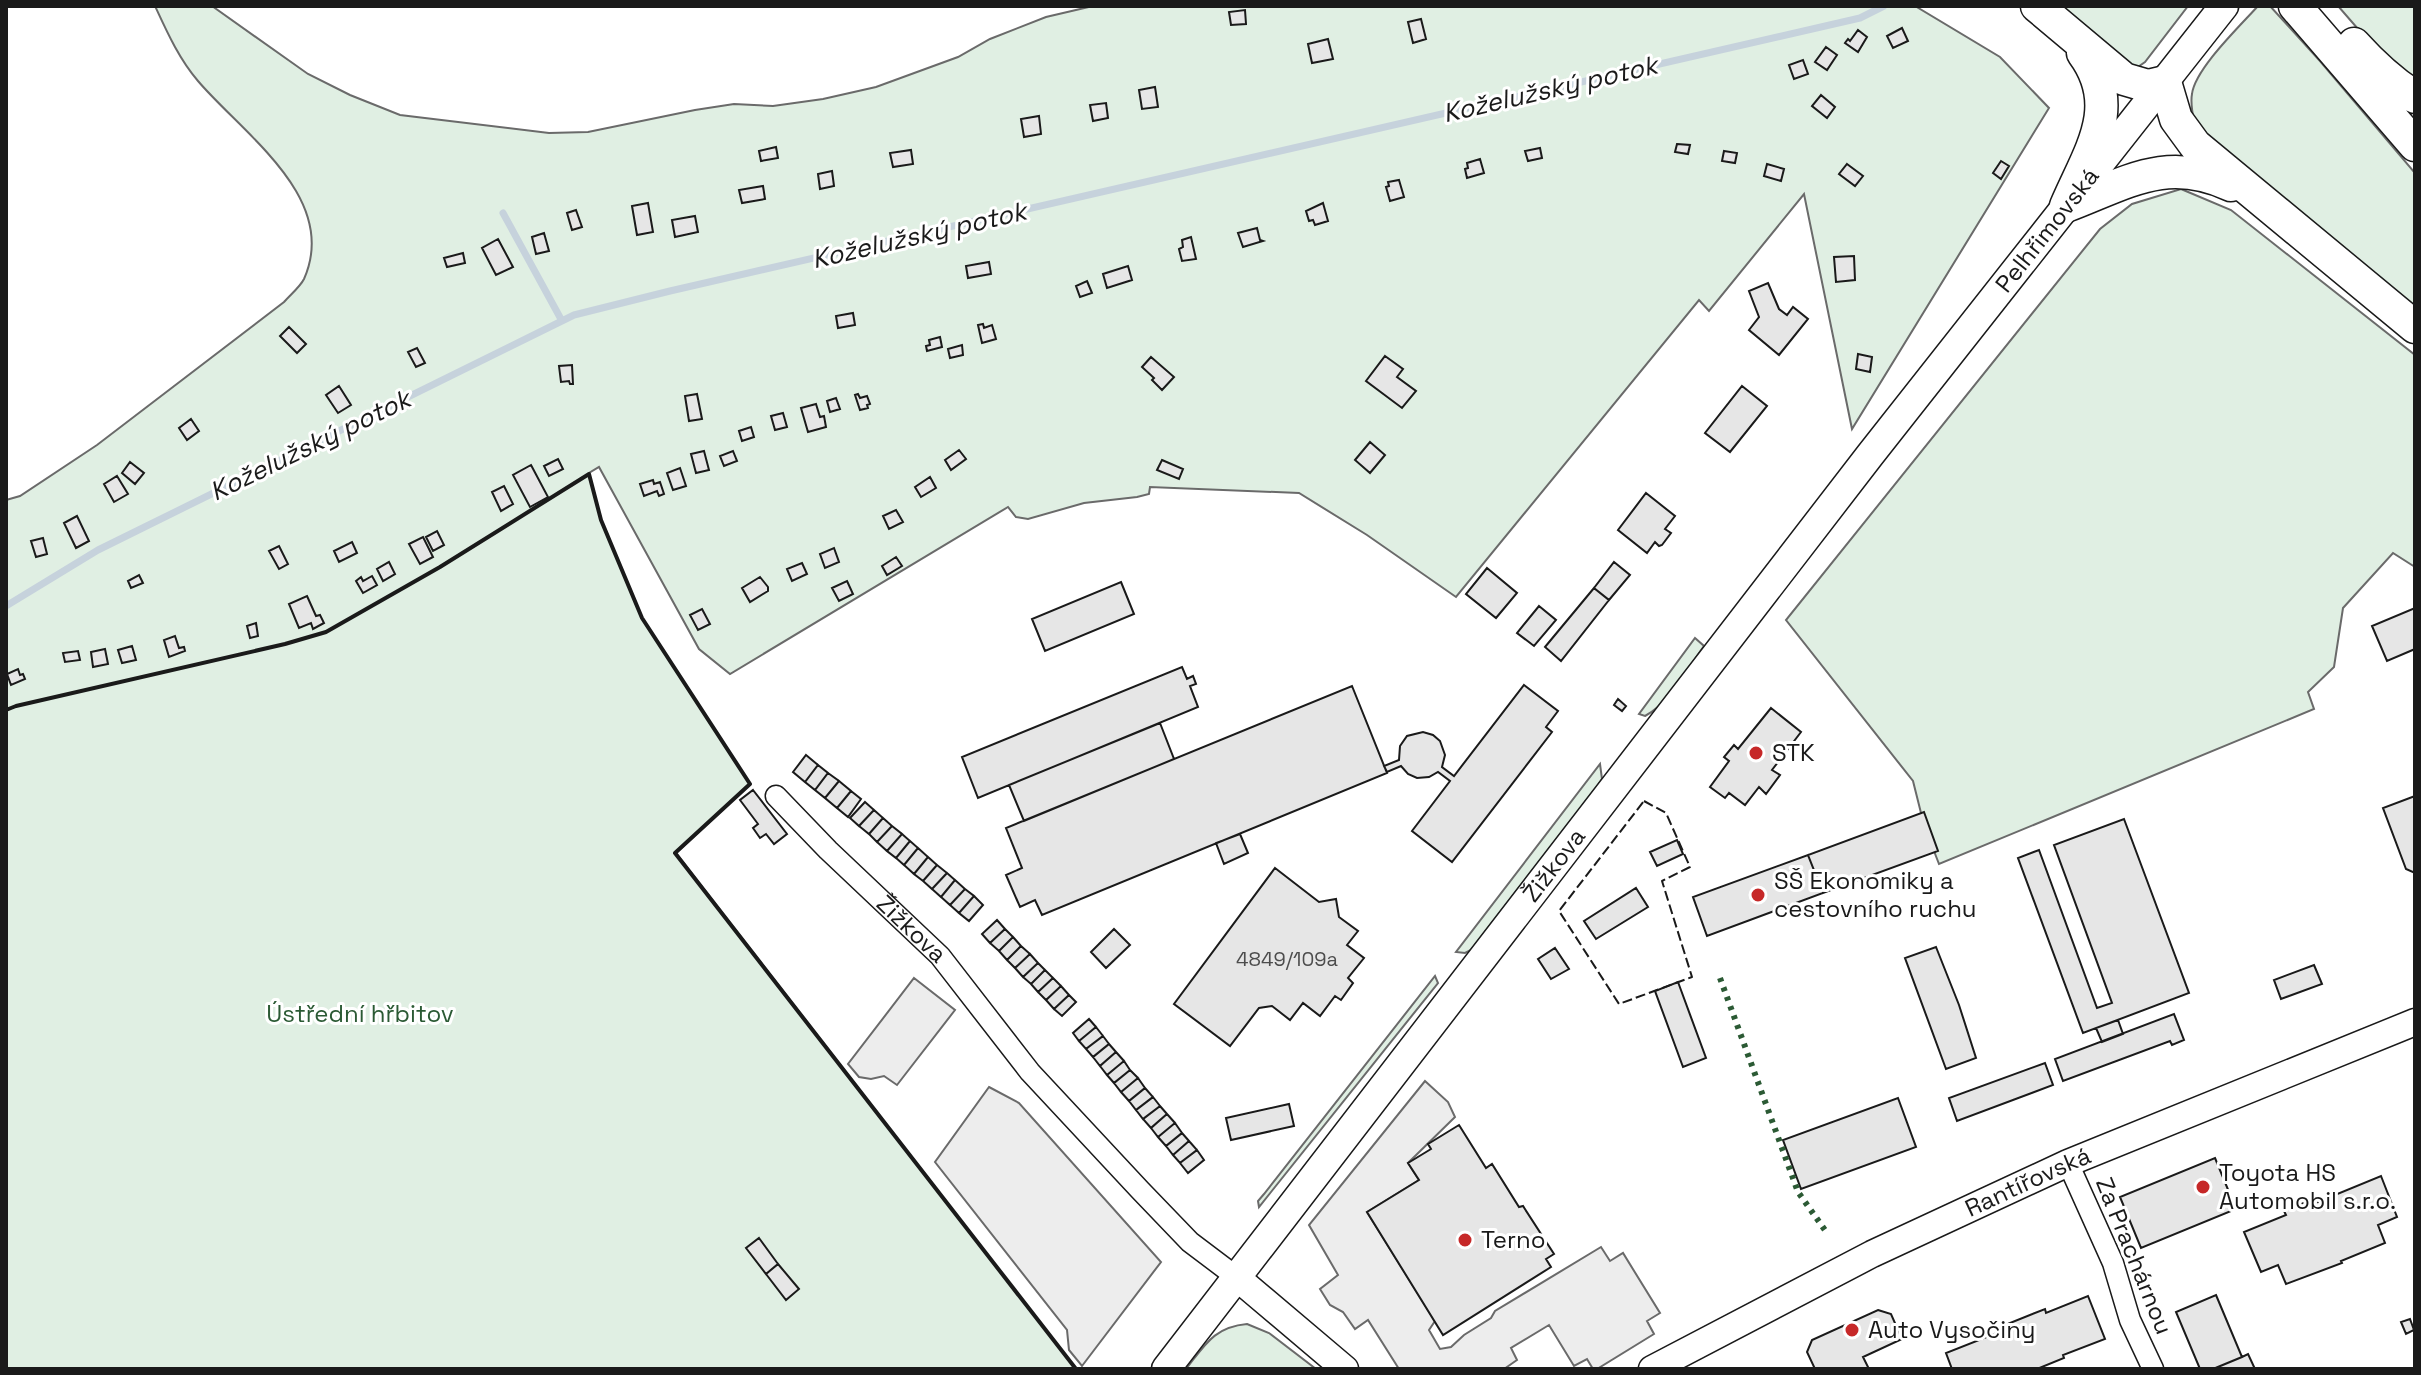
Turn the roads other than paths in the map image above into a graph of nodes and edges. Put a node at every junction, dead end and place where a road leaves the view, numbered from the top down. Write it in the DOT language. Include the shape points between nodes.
graph roads {
  1 [pos="2037,6"];
  2 [pos="2224,6"];
  3 [pos="2295,6"];
  4 [pos="2319,6"];
  5 [pos="2065,31"];
  6 [pos="2338,41"];
  7 [pos="2165,82"];
  8 [pos="2415,97"];
  9 [pos="2415,145"];
  10 [pos="2257,197"];
  11 [pos="2066,206"];
  12 [pos="2415,327"];
  13 [pos="1870,455"];
  14 [pos="776,796"];
  15 [pos="2415,1022"];
  16 [pos="2068,1163"];
  17 [pos="1235,1276"];
  18 [pos="1166,1369"];
  19 [pos="1345,1369"];
  20 [pos="1652,1369"];
  21 [pos="2153,1369"];
  1 -- 5 [label="main road"];
  2 -- 7 [label="main road, Pelhřimovská"];
  3 -- 6 [label="main road"];
  4 -- 6 [label="main road"];
  5 -- 7 [label="main road" via="2124,79 2148,86"];
  5 -- 11 [label="main road" via="2093,66 2102,99 2097,135"];
  6 -- 8 [label="main road"];
  6 -- 9 [label="main road"];
  7 -- 10 [label="main road" via="2170,103 2195,145"];
  7 -- 11 [label="main road, Pelhřimovská"];
  10 -- 11 [label="main road" via="2214,177 2178,170 2141,177"];
  10 -- 12 [label="main road"];
  11 -- 13 [label="main road, Pelhřimovská"];
  13 -- 17 [label="main road, Žižkova"];
  14 -- 17 [label="street, Žižkova" via="940,956 1030,1072 1140,1190 1190,1242"];
  15 -- 16 [label="street, Rantířovská"];
  16 -- 20 [label="street, Rantířovská" via="1872,1254"];
  16 -- 21 [label="street, Za Prachárnou"];
  17 -- 18 [label="main road, Žižkova"];
  17 -- 19 [label="street"];
}
